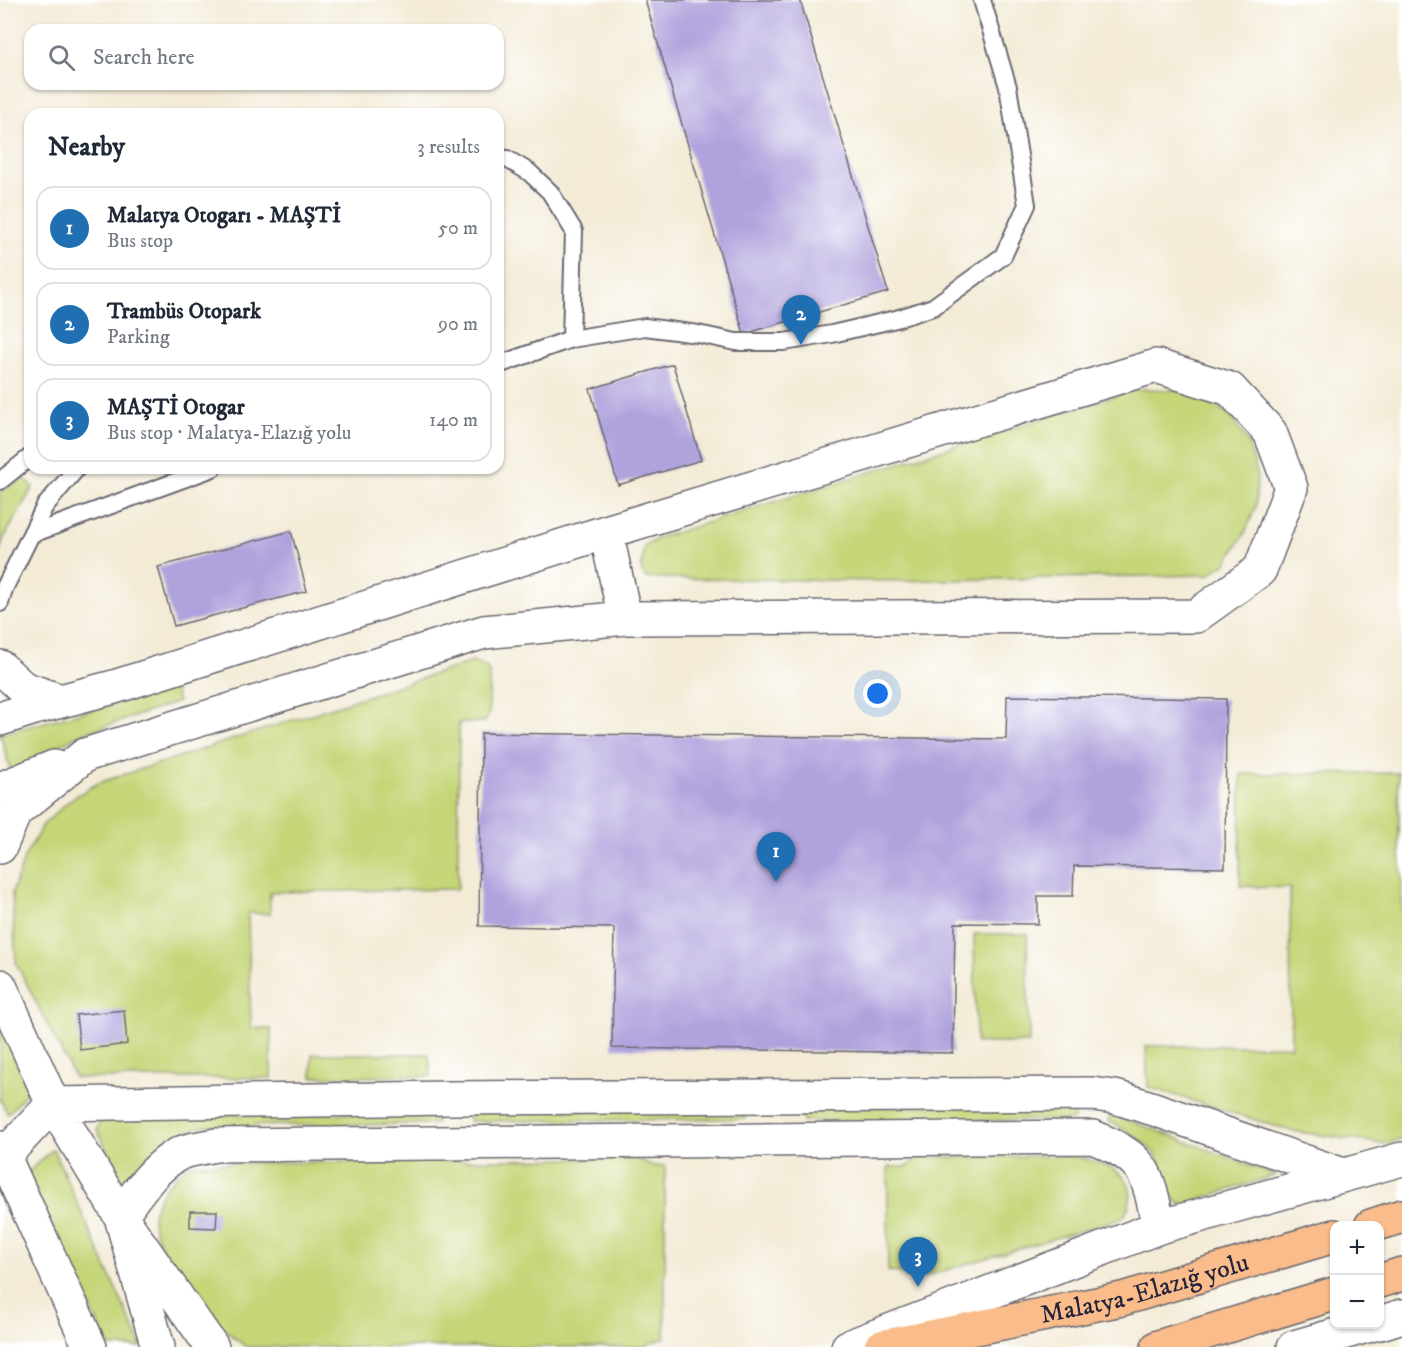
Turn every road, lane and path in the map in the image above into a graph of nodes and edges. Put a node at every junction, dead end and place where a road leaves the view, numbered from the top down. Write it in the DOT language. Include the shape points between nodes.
graph roads {
  1 [pos="982,0"];
  2 [pos="504,159"];
  3 [pos="571,339"];
  4 [pos="504,363"];
  5 [pos="24,462"];
  6 [pos="72,474"];
  7 [pos="197,474"];
  8 [pos="0,482"];
  9 [pos="606,532"];
  10 [pos="32,534"];
  11 [pos="0,603"];
  12 [pos="625,618"];
  13 [pos="0,667"];
  14 [pos="61,700"];
  15 [pos="0,719"];
  16 [pos="85,755"];
  17 [pos="0,789"];
  18 [pos="0,847"];
  19 [pos="0,986"];
  20 [pos="1092,1094"];
  21 [pos="452,1098"];
  22 [pos="53,1104"];
  23 [pos="1093,1137"];
  24 [pos="453,1143"];
  25 [pos="2,1152"];
  26 [pos="1402,1159"];
  27 [pos="1343,1175"];
  28 [pos="1402,1216"];
  29 [pos="121,1217"];
  30 [pos="1384,1222"];
  31 [pos="1159,1227"];
  32 [pos="1330,1237"];
  33 [pos="1402,1274"];
  34 [pos="1384,1280"];
  35 [pos="1330,1295"];
  36 [pos="1402,1316"];
  37 [pos="1384,1322"];
  38 [pos="1357,1329"];
  39 [pos="90,1347"];
  40 [pos="158,1347"];
  41 [pos="212,1347"];
  42 [pos="848,1347"];
  43 [pos="880,1347"];
  44 [pos="1158,1347"];
  45 [pos="1294,1347"];
  1 -- 3 [label="lane" via="1008,87 1027,206 1003,256 933,307 832,334 784,342 736,342 645,327"];
  2 -- 3 [label="lane" via="529,172 550,192 574,231"];
  3 -- 4 [label="lane"];
  5 -- 8 [label="lane"];
  6 -- 10 [label="lane" via="45,506"];
  7 -- 10 [label="lane"];
  9 -- 12 [label="street"];
  9 -- 12 [label="street" via="1156,366 1230,389 1270,432 1292,488 1260,570 1196,616"];
  9 -- 14 [label="street" via="114,687"];
  10 -- 11 [label="lane"];
  12 -- 16 [label="street" via="484,632"];
  13 -- 14 [label="street" via="23,688"];
  14 -- 15 [label="street"];
  16 -- 17 [label="street"];
  16 -- 18 [label="street" via="15,812"];
  19 -- 22 [label="street"];
  20 -- 21 [label="street"];
  20 -- 23 [label="street"];
  20 -- 27 [label="street" via="1154,1109"];
  21 -- 22 [label="street"];
  21 -- 24 [label="street"];
  22 -- 25 [label="street"];
  22 -- 29 [label="street"];
  23 -- 24 [label="street"];
  23 -- 31 [label="street" via="1119,1147 1138,1162 1149,1182"];
  24 -- 29 [label="street" via="216,1145 193,1150 182,1153 154,1174"];
  25 -- 39 [label="street"];
  26 -- 27 [label="street"];
  27 -- 31 [label="street"];
  28 -- 30 [label="highway"];
  29 -- 40 [label="street"];
  29 -- 41 [label="street"];
  31 -- 42 [label="street"];
  32 -- 43 [label="highway, Malatya-Elazığ yolu" via="1122,1299"];
  33 -- 34 [label="highway"];
  35 -- 44 [label="highway"];
  36 -- 37 [label="street"];
  38 -- 45 [label="street"];
}
